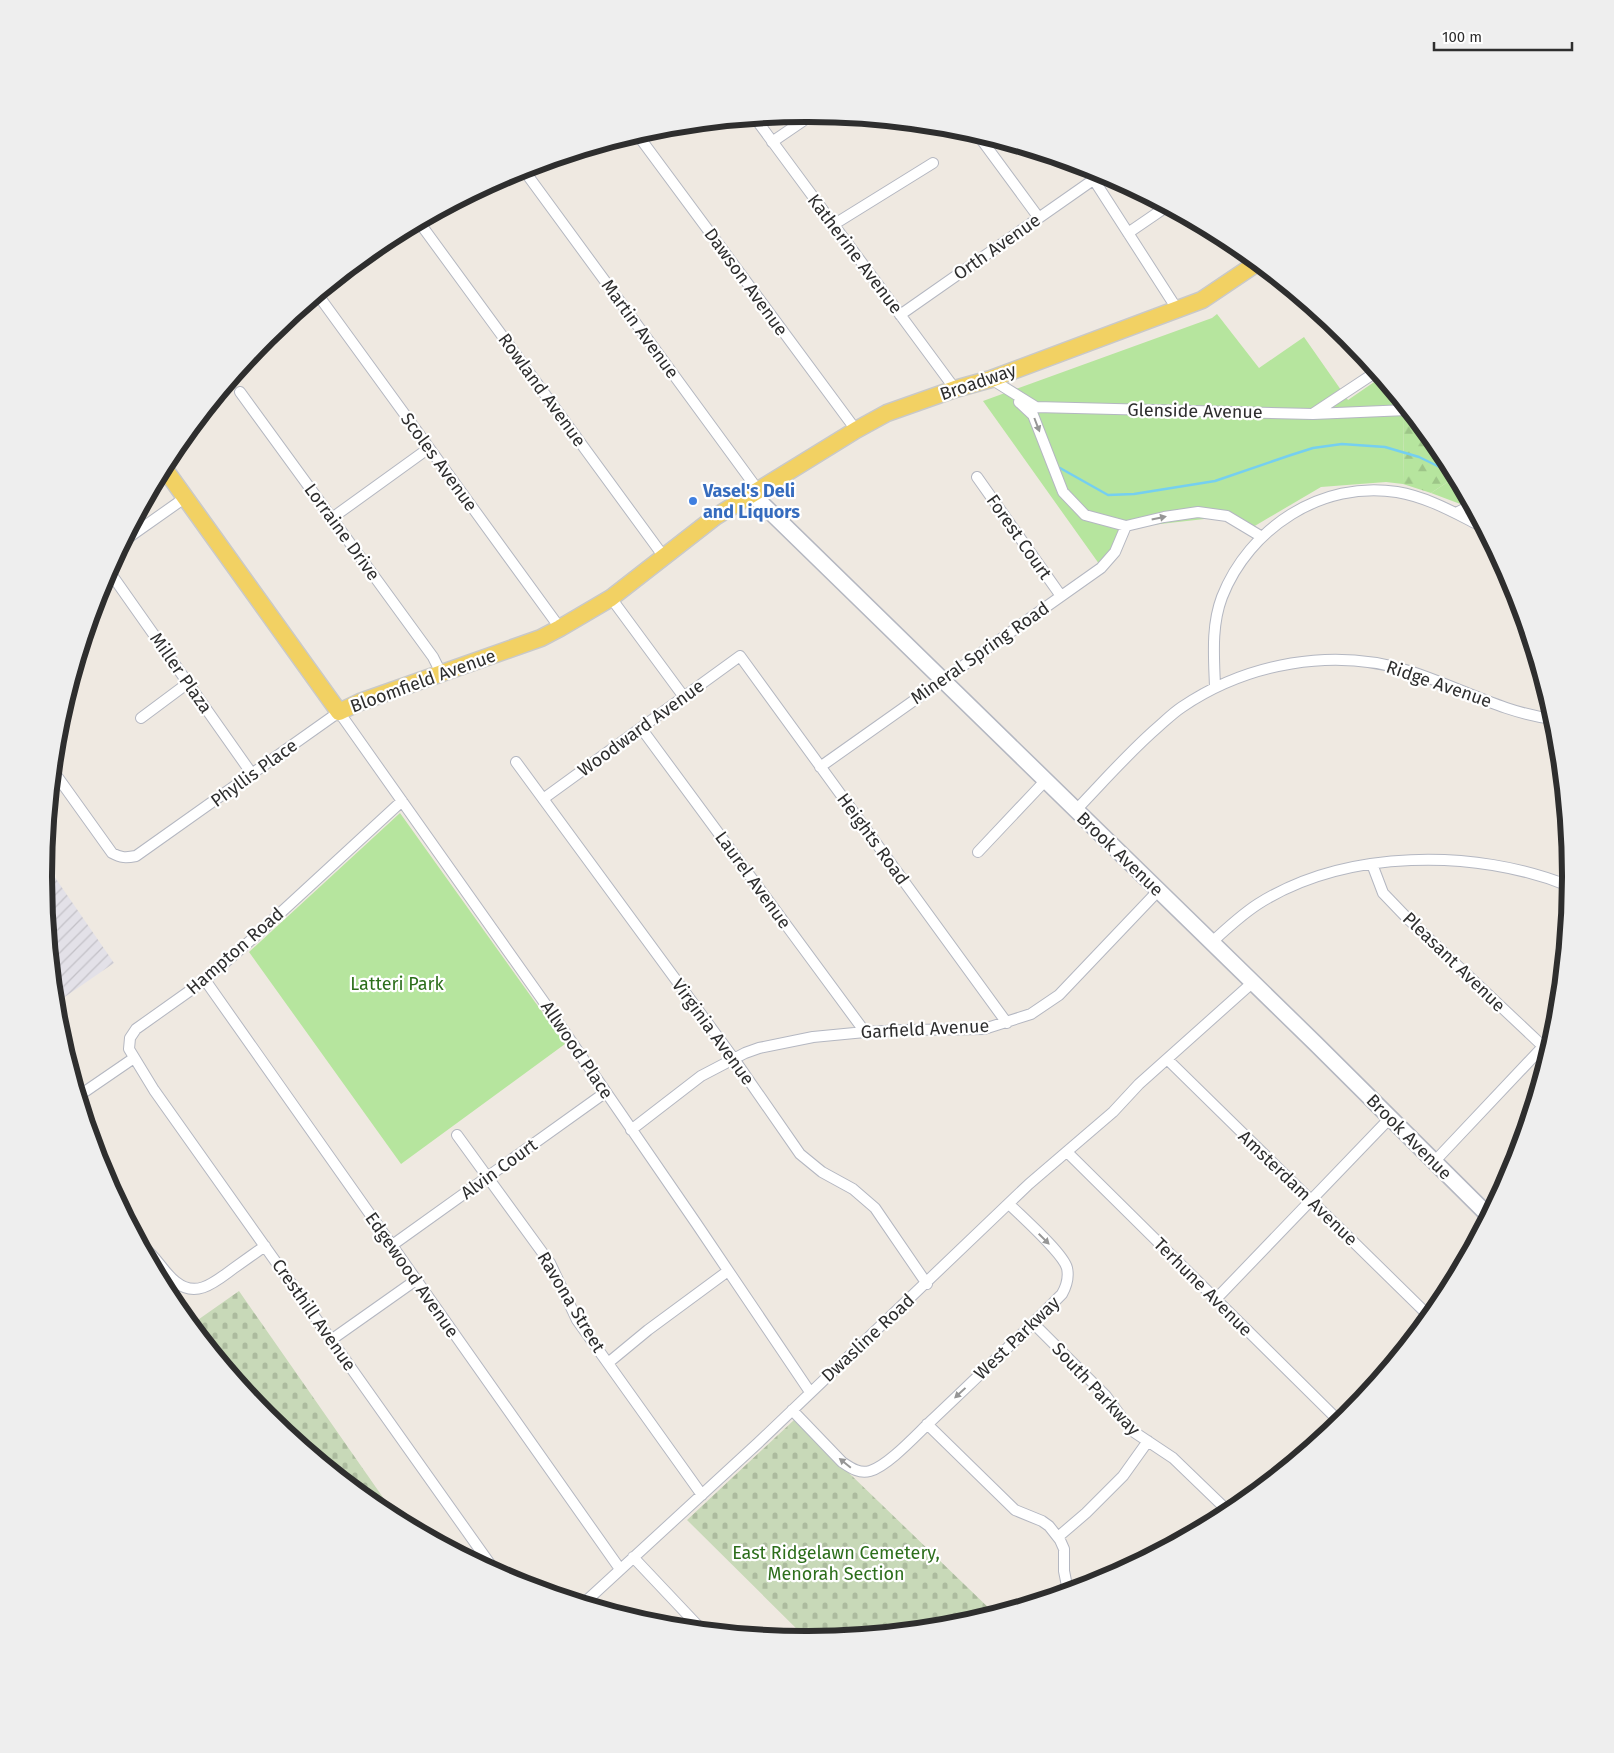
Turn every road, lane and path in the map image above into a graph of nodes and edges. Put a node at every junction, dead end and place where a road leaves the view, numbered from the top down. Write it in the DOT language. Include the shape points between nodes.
graph roads {
  1 [pos="801,122"];
  2 [pos="759,124"];
  3 [pos="642,141"];
  4 [pos="772,142"];
  5 [pos="985,144"];
  6 [pos="933,163"];
  7 [pos="528,175"];
  8 [pos="1094,180"];
  9 [pos="1161,211"];
  10 [pos="1039,218"];
  11 [pos="833,225"];
  12 [pos="423,227"];
  13 [pos="1128,233"];
  14 [pos="1251,267"];
  15 [pos="321,300"];
  16 [pos="1177,309"];
  17 [pos="900,315"];
  18 [pos="1371,375"];
  19 [pos="992,379"];
  20 [pos="956,389"];
  21 [pos="240,392"];
  22 [pos="1400,410"];
  23 [pos="1313,414"];
  24 [pos="856,430"];
  25 [pos="429,448"];
  26 [pos="169,475"];
  27 [pos="978,477"];
  28 [pos="755,492"];
  29 [pos="186,498"];
  30 [pos="1465,508"];
  31 [pos="1456,513"];
  32 [pos="332,518"];
  33 [pos="1472,521"];
  34 [pos="709,522"];
  35 [pos="1126,526"];
  36 [pos="136,533"];
  37 [pos="1262,537"];
  38 [pos="664,557"];
  39 [pos="114,578"];
  40 [pos="1060,596"];
  41 [pos="611,598"];
  42 [pos="560,628"];
  43 [pos="740,656"];
  44 [pos="441,673"];
  45 [pos="942,680"];
  46 [pos="188,684"];
  47 [pos="1215,687"];
  48 [pos="684,697"];
  49 [pos="339,712"];
  50 [pos="1544,717"];
  51 [pos="140,718"];
  52 [pos="641,728"];
  53 [pos="516,762"];
  54 [pos="820,766"];
  55 [pos="252,774"];
  56 [pos="59,779"];
  57 [pos="1045,781"];
  58 [pos="543,799"];
  59 [pos="402,801"];
  60 [pos="1076,810"];
  61 [pos="978,852"];
  62 [pos="1372,864"];
  63 [pos="1562,883"];
  64 [pos="1158,891"];
  65 [pos="1211,943"];
  66 [pos="205,980"];
  67 [pos="1252,983"];
  68 [pos="1007,1023"];
  69 [pos="865,1032"];
  70 [pos="1542,1045"];
  71 [pos="1540,1055"];
  72 [pos="134,1058"];
  73 [pos="734,1059"];
  74 [pos="1167,1059"];
  75 [pos="84,1092"];
  76 [pos="606,1092"];
  77 [pos="1390,1118"];
  78 [pos="631,1130"];
  79 [pos="457,1135"];
  80 [pos="1067,1152"];
  81 [pos="1434,1162"];
  82 [pos="489,1177"];
  83 [pos="1311,1200"];
  84 [pos="1010,1204"];
  85 [pos="1484,1211"];
  86 [pos="265,1246"];
  87 [pos="391,1246"];
  88 [pos="158,1261"];
  89 [pos="728,1270"];
  90 [pos="416,1280"];
  91 [pos="927,1284"];
  92 [pos="1216,1299"];
  93 [pos="1424,1311"];
  94 [pos="1033,1323"];
  95 [pos="331,1340"];
  96 [pos="608,1363"];
  97 [pos="810,1392"];
  98 [pos="792,1410"];
  99 [pos="1334,1416"];
  100 [pos="927,1424"];
  101 [pos="1148,1442"];
  102 [pos="702,1495"];
  103 [pos="1223,1506"];
  104 [pos="1058,1537"];
  105 [pos="633,1557"];
  106 [pos="487,1559"];
  107 [pos="620,1569"];
  108 [pos="1067,1585"];
  109 [pos="589,1598"];
  110 [pos="695,1623"];
  1 -- 4 [label="street"];
  2 -- 4 [label="street, Katherine Avenue"];
  3 -- 24 [label="street, Dawson Avenue"];
  4 -- 11 [label="street, Katherine Avenue"];
  5 -- 10 [label="street"];
  6 -- 11 [label="street"];
  7 -- 28 [label="street, Martin Avenue"];
  8 -- 10 [label="street, Orth Avenue"];
  8 -- 13 [label="street"];
  9 -- 13 [label="street"];
  10 -- 17 [label="street, Orth Avenue"];
  11 -- 17 [label="street, Katherine Avenue"];
  12 -- 38 [label="street, Rowland Avenue"];
  13 -- 16 [label="street"];
  14 -- 16 [label="main road, Broadway" via="1202,300"];
  15 -- 25 [label="street, Scoles Avenue"];
  16 -- 19 [label="main road, Broadway"];
  17 -- 20 [label="street, Katherine Avenue"];
  18 -- 23 [label="street"];
  19 -- 20 [label="main road, Broadway"];
  19 -- 23 [label="street, Glenside Avenue" via="1036,407"];
  19 -- 35 [label="street, one-way" via="1033,415 1063,492 1085,515"];
  20 -- 24 [label="main road, Broadway" via="887,413"];
  21 -- 32 [label="street, Lorraine Drive"];
  22 -- 23 [label="street, Glenside Avenue"];
  24 -- 28 [label="main road, Broadway"];
  25 -- 32 [label="street"];
  25 -- 42 [label="street, Scoles Avenue"];
  26 -- 29 [label="main road, Bloomfield Avenue"];
  27 -- 40 [label="street, Forest Court"];
  28 -- 34 [label="main road, Broadway"];
  28 -- 45 [label="main road, Brook Avenue"];
  29 -- 36 [label="street"];
  29 -- 49 [label="main road, Bloomfield Avenue"];
  30 -- 31 [label="street"];
  31 -- 33 [label="street"];
  31 -- 37 [label="street" via="1406,494 1360,491 1306,505 1292,512"];
  32 -- 44 [label="street, Lorraine Drive"];
  34 -- 38 [label="main road, Bloomfield Avenue"];
  35 -- 37 [label="street, one-way" via="1198,512 1227,516"];
  35 -- 40 [label="street, Mineral Spring Road" via="1115,552 1101,568"];
  37 -- 47 [label="street" via="1240,564 1222,597 1215,630"];
  38 -- 41 [label="main road, Bloomfield Avenue"];
  39 -- 46 [label="street, Miller Plaza"];
  40 -- 45 [label="street, Mineral Spring Road"];
  41 -- 42 [label="main road, Bloomfield Avenue"];
  41 -- 48 [label="street"];
  42 -- 44 [label="main road, Bloomfield Avenue" via="541,638"];
  43 -- 48 [label="street, Woodward Avenue"];
  43 -- 54 [label="street, Heights Road"];
  44 -- 49 [label="main road, Bloomfield Avenue"];
  45 -- 54 [label="street, Mineral Spring Road"];
  45 -- 57 [label="main road, Brook Avenue"];
  46 -- 51 [label="street"];
  46 -- 55 [label="street, Miller Plaza"];
  47 -- 50 [label="street, Ridge Avenue" via="1245,674 1289,664 1316,660 1374,662"];
  47 -- 60 [label="street, Ridge Avenue" via="1180,708 1143,740"];
  48 -- 52 [label="street, Woodward Avenue"];
  49 -- 55 [label="street, Phyllis Place"];
  49 -- 59 [label="street, Allwood Place"];
  52 -- 58 [label="street, Woodward Avenue"];
  52 -- 69 [label="street, Laurel Avenue"];
  53 -- 58 [label="street, Virginia Avenue"];
  54 -- 68 [label="street, Heights Road"];
  55 -- 56 [label="street, Phyllis Place" via="136,856 126,858 118,857 104,842"];
  57 -- 60 [label="main road, Brook Avenue"];
  57 -- 61 [label="street"];
  58 -- 73 [label="street, Virginia Avenue"];
  59 -- 66 [label="street, Hampton Road"];
  59 -- 76 [label="street, Allwood Place"];
  60 -- 64 [label="main road, Brook Avenue"];
  62 -- 63 [label="street" via="1428,860 1486,864"];
  62 -- 65 [label="street" via="1315,877 1277,894 1244,914"];
  62 -- 70 [label="street, Pleasant Avenue" via="1383,893"];
  64 -- 65 [label="main road, Brook Avenue"];
  64 -- 68 [label="street, Garfield Avenue" via="1059,995 1035,1012"];
  65 -- 67 [label="main road, Brook Avenue"];
  66 -- 72 [label="street, Hampton Road" via="136,1029 129,1043"];
  66 -- 87 [label="street, Edgewood Avenue"];
  67 -- 74 [label="street, Dwasline Road"];
  67 -- 77 [label="main road, Brook Avenue"];
  68 -- 69 [label="street, Garfield Avenue" via="984,1029"];
  69 -- 73 [label="street, Garfield Avenue" via="776,1044"];
  71 -- 81 [label="street"];
  72 -- 75 [label="street"];
  72 -- 86 [label="street, Cresthill Avenue"];
  73 -- 78 [label="street, Garfield Avenue" via="701,1076"];
  73 -- 91 [label="street, Virginia Avenue" via="800,1154 822,1172 853,1189 875,1208"];
  74 -- 80 [label="street, Dwasline Road"];
  74 -- 83 [label="street, Amsterdam Avenue"];
  76 -- 78 [label="street, Allwood Place"];
  76 -- 82 [label="street, Alvin Court"];
  77 -- 81 [label="main road, Brook Avenue"];
  77 -- 83 [label="street"];
  78 -- 89 [label="street, Allwood Place"];
  79 -- 82 [label="street, Ravona Street"];
  80 -- 84 [label="street, Dwasline Road"];
  80 -- 92 [label="street, Terhune Avenue"];
  81 -- 85 [label="main road, Brook Avenue"];
  82 -- 87 [label="street, Alvin Court"];
  82 -- 96 [label="street, Ravona Street" via="550,1263 577,1320"];
  83 -- 92 [label="street"];
  83 -- 93 [label="street, Amsterdam Avenue"];
  84 -- 91 [label="street, Dwasline Road"];
  84 -- 94 [label="street, West Parkway, one-way" via="1063,1258 1068,1276 1062,1294"];
  86 -- 88 [label="street" via="214,1283 196,1289 181,1286"];
  86 -- 95 [label="street, Cresthill Avenue"];
  87 -- 90 [label="street, Edgewood Avenue"];
  89 -- 96 [label="street"];
  89 -- 97 [label="street, Allwood Place"];
  90 -- 95 [label="street"];
  90 -- 107 [label="street, Edgewood Avenue"];
  91 -- 97 [label="street, Dwasline Road"];
  92 -- 99 [label="street, Terhune Avenue"];
  94 -- 100 [label="street, West Parkway, one-way"];
  94 -- 101 [label="street, South Parkway" via="1106,1396 1131,1430"];
  95 -- 106 [label="street, Cresthill Avenue"];
  96 -- 102 [label="street, Ravona Street"];
  97 -- 98 [label="street, Dwasline Road"];
  100 -- 98 [label="street, West Parkway, one-way" via="878,1468 860,1472 851,1468"];
  98 -- 102 [label="street, Dwasline Road"];
  100 -- 104 [label="street" via="1015,1510 1042,1521"];
  101 -- 103 [label="street, South Parkway" via="1173,1458"];
  101 -- 104 [label="street" via="1123,1476"];
  102 -- 105 [label="street, Dwasline Road"];
  104 -- 108 [label="street" via="1064,1549"];
  105 -- 107 [label="street, Dwasline Road"];
  105 -- 110 [label="street"];
  107 -- 109 [label="street, Dwasline Road"];
}
